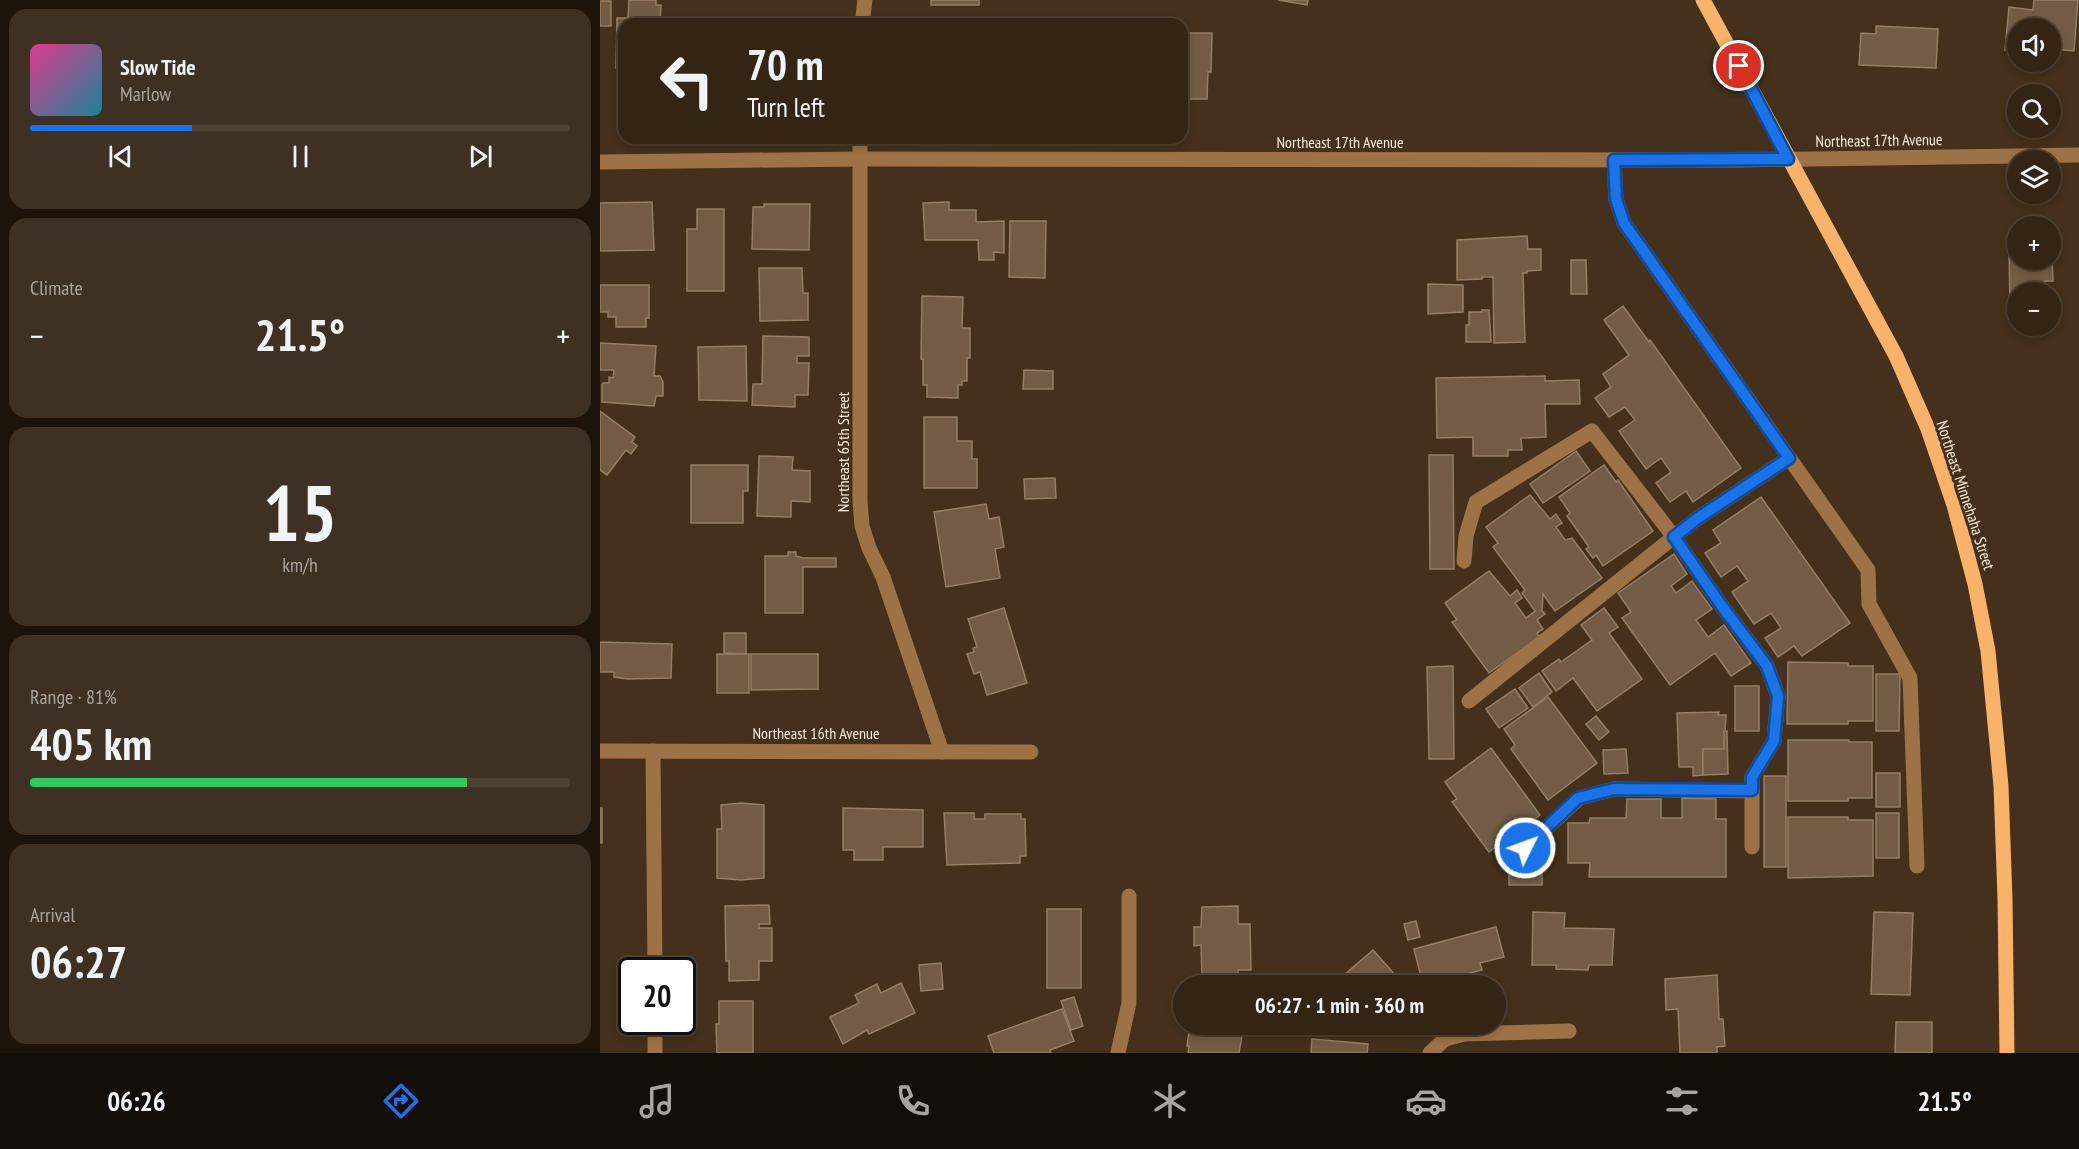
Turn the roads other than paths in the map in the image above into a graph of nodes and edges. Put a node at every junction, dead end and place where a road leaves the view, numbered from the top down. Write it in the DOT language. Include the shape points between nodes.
graph roads {
  1 [pos="865,0"];
  2 [pos="1703,0"];
  3 [pos="863,18"];
  4 [pos="860,144"];
  5 [pos="2079,155"];
  6 [pos="860,159"];
  7 [pos="1788,159"];
  8 [pos="1614,160"];
  9 [pos="600,162"];
  10 [pos="1789,458"];
  11 [pos="1674,537"];
  12 [pos="1464,561"];
  13 [pos="1469,701"];
  14 [pos="600,751"];
  15 [pos="653,751"];
  16 [pos="942,752"];
  17 [pos="1031,752"];
  18 [pos="1752,790"];
  19 [pos="1752,847"];
  20 [pos="1525,848"];
  21 [pos="1917,866"];
  22 [pos="1129,896"];
  23 [pos="655,957"];
  24 [pos="1569,1031"];
  25 [pos="655,1035"];
  26 [pos="655,1053"];
  27 [pos="1118,1053"];
  28 [pos="1430,1053"];
  29 [pos="2007,1053"];
  1 -- 3 [label="street"];
  2 -- 7 [label="main road, Northeast Minnehaha Street"];
  4 -- 6 [label="street, Northeast 65th Street"];
  5 -- 7 [label="street, Northeast 17th Avenue"];
  6 -- 8 [label="street, Northeast 17th Avenue"];
  6 -- 9 [label="street, Northeast 17th Avenue"];
  6 -- 16 [label="street, Northeast 65th Street" via="862,526"];
  7 -- 8 [label="street, Northeast 17th Avenue"];
  7 -- 29 [label="main road, Northeast Minnehaha Street" via="1901,366 1932,440 1976,584 1988,651 2001,786"];
  8 -- 10 [label="street" via="1616,199 1624,223"];
  10 -- 11 [label="street"];
  10 -- 21 [label="street" via="1868,570 1869,604 1910,678"];
  11 -- 12 [label="street" via="1592,431 1476,502 1466,536"];
  11 -- 13 [label="street"];
  11 -- 18 [label="street" via="1767,666 1778,696 1774,741 1752,777"];
  14 -- 15 [label="street, Northeast 16th Avenue"];
  15 -- 16 [label="street, Northeast 16th Avenue"];
  15 -- 23 [label="street"];
  16 -- 17 [label="street, Northeast 16th Avenue"];
  18 -- 19 [label="street"];
  18 -- 20 [label="street" via="1614,789 1578,798"];
  22 -- 27 [label="street" via="1129,1003"];
  24 -- 28 [label="street" via="1465,1034 1445,1039"];
  25 -- 26 [label="street"];
}
